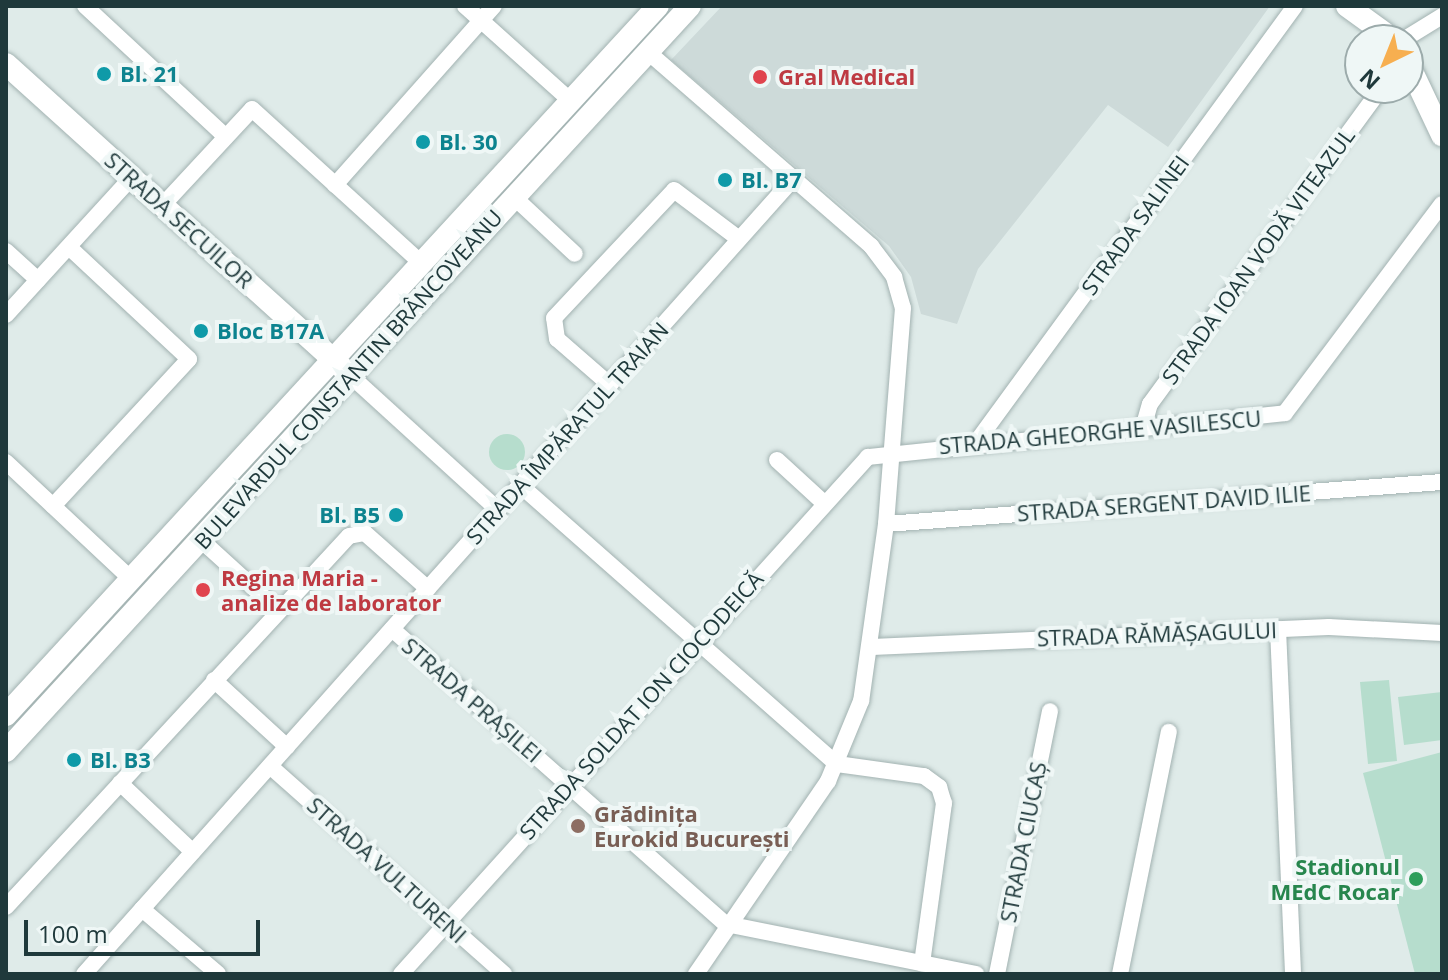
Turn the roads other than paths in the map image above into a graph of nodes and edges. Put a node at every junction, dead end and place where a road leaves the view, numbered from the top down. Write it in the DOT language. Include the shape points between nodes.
graph roads {
  1 [pos="85,6"];
  2 [pos="465,6"];
  3 [pos="494,6"];
  4 [pos="658,6"];
  5 [pos="690,6"];
  6 [pos="1295,6"];
  7 [pos="1347,6"];
  8 [pos="1442,16"];
  9 [pos="481,20"];
  10 [pos="1372,24"];
  11 [pos="1424,27"];
  12 [pos="648,52"];
  13 [pos="6,64"];
  14 [pos="1424,97"];
  15 [pos="571,101"];
  16 [pos="1369,104"];
  17 [pos="1442,135"];
  18 [pos="226,137"];
  19 [pos="131,178"];
  20 [pos="794,178"];
  21 [pos="335,185"];
  22 [pos="514,197"];
  23 [pos="1442,204"];
  24 [pos="162,206"];
  25 [pos="739,239"];
  26 [pos="69,247"];
  27 [pos="6,251"];
  28 [pos="575,254"];
  29 [pos="421,263"];
  30 [pos="38,280"];
  31 [pos="6,315"];
  32 [pos="333,360"];
  33 [pos="352,377"];
  34 [pos="610,385"];
  35 [pos="1143,428"];
  36 [pos="975,444"];
  37 [pos="893,452"];
  38 [pos="777,460"];
  39 [pos="6,462"];
  40 [pos="1442,482"];
  41 [pos="520,485"];
  42 [pos="824,503"];
  43 [pos="53,506"];
  44 [pos="498,510"];
  45 [pos="886,524"];
  46 [pos="201,540"];
  47 [pos="131,579"];
  48 [pos="428,589"];
  49 [pos="279,611"];
  50 [pos="392,629"];
  51 [pos="1278,629"];
  52 [pos="1442,633"];
  53 [pos="697,642"];
  54 [pos="872,647"];
  55 [pos="214,680"];
  56 [pos="1050,711"];
  57 [pos="6,715"];
  58 [pos="1169,732"];
  59 [pos="287,747"];
  60 [pos="6,751"];
  61 [pos="837,764"];
  62 [pos="270,766"];
  63 [pos="120,783"];
  64 [pos="568,785"];
  65 [pos="193,852"];
  66 [pos="6,907"];
  67 [pos="142,909"];
  68 [pos="446,923"];
  69 [pos="726,924"];
  70 [pos="922,964"];
  71 [pos="965,973"];
  72 [pos="84,974"];
  73 [pos="218,974"];
  74 [pos="401,974"];
  75 [pos="504,974"];
  76 [pos="696,974"];
  77 [pos="997,974"];
  78 [pos="1120,974"];
  79 [pos="1293,974"];
  1 -- 18 [label="street"];
  2 -- 9 [label="street"];
  3 -- 9 [label="street"];
  4 -- 15 [label="main road, BULEVARDUL CONSTANTIN BRÂNCOVEANU"];
  5 -- 12 [label="main road, BULEVARDUL CONSTANTIN BRÂNCOVEANU"];
  6 -- 36 [label="street, STRADA SALINEI"];
  7 -- 10 [label="main road"];
  8 -- 11 [label="street"];
  9 -- 15 [label="street"];
  9 -- 21 [label="street"];
  12 -- 20 [label="street"];
  12 -- 22 [label="main road, BULEVARDUL CONSTANTIN BRÂNCOVEANU"];
  13 -- 19 [label="main road, STRADA SECUILOR"];
  14 -- 17 [label="main road"];
  15 -- 29 [label="main road, BULEVARDUL CONSTANTIN BRÂNCOVEANU"];
  16 -- 35 [label="street, STRADA IOAN VODĂ VITEAZUL" via="1150,404"];
  18 -- 21 [label="street" via="252,109"];
  18 -- 24 [label="street"];
  19 -- 24 [label="main road, STRADA SECUILOR"];
  19 -- 26 [label="street"];
  20 -- 25 [label="street, STRADA ÎMPĂRATUL TRAIAN"];
  20 -- 37 [label="street" via="871,246 894,277 903,324"];
  21 -- 29 [label="street"];
  22 -- 28 [label="street"];
  22 -- 33 [label="main road, BULEVARDUL CONSTANTIN BRÂNCOVEANU"];
  23 -- 35 [label="street, STRADA GHEORGHE VASILESCU" via="1292,409"];
  24 -- 32 [label="main road, STRADA SECUILOR"];
  25 -- 34 [label="street, STRADA ÎMPĂRATUL TRAIAN"];
  25 -- 34 [label="street" via="674,190 595,272 551,325"];
  26 -- 30 [label="street"];
  26 -- 43 [label="street" via="189,359"];
  27 -- 30 [label="street"];
  29 -- 32 [label="main road, BULEVARDUL CONSTANTIN BRÂNCOVEANU"];
  30 -- 31 [label="street"];
  32 -- 33 [label="main road, STRADA SECUILOR"];
  32 -- 47 [label="main road, BULEVARDUL CONSTANTIN BRÂNCOVEANU"];
  33 -- 44 [label="street"];
  33 -- 46 [label="main road, BULEVARDUL CONSTANTIN BRÂNCOVEANU"];
  34 -- 41 [label="street, STRADA ÎMPĂRATUL TRAIAN"];
  35 -- 36 [label="street, STRADA GHEORGHE VASILESCU"];
  36 -- 37 [label="street, STRADA GHEORGHE VASILESCU"];
  37 -- 42 [label="street, STRADA SOLDAT ION CIOCODEICĂ" via="868,457"];
  37 -- 45 [label="street"];
  38 -- 42 [label="street"];
  39 -- 43 [label="street"];
  40 -- 45 [label="street, STRADA SERGENT DAVID ILIE"];
  41 -- 44 [label="street, STRADA ÎMPĂRATUL TRAIAN"];
  41 -- 53 [label="street"];
  42 -- 53 [label="street, STRADA SOLDAT ION CIOCODEICĂ"];
  43 -- 47 [label="street"];
  44 -- 48 [label="street, STRADA ÎMPĂRATUL TRAIAN"];
  45 -- 54 [label="street"];
  46 -- 49 [label="street"];
  46 -- 60 [label="main road, BULEVARDUL CONSTANTIN BRÂNCOVEANU"];
  47 -- 57 [label="main road, BULEVARDUL CONSTANTIN BRÂNCOVEANU"];
  48 -- 49 [label="street" via="357,531"];
  48 -- 50 [label="street, STRADA ÎMPĂRATUL TRAIAN"];
  49 -- 55 [label="street"];
  50 -- 59 [label="street, STRADA ÎMPĂRATUL TRAIAN"];
  50 -- 64 [label="street, STRADA PRAȘILEI"];
  51 -- 52 [label="street, STRADA RĂMĂȘAGULUI"];
  51 -- 54 [label="street, STRADA RĂMĂȘAGULUI"];
  51 -- 79 [label="street"];
  53 -- 61 [label="street"];
  53 -- 64 [label="street, STRADA SOLDAT ION CIOCODEICĂ"];
  54 -- 61 [label="street"];
  55 -- 59 [label="street"];
  55 -- 63 [label="street"];
  56 -- 77 [label="street, STRADA CIUCAȘ"];
  58 -- 78 [label="street"];
  59 -- 62 [label="street, STRADA ÎMPĂRATUL TRAIAN"];
  61 -- 69 [label="street"];
  61 -- 70 [label="street" via="924,776 943,794"];
  62 -- 65 [label="street, STRADA ÎMPĂRATUL TRAIAN"];
  62 -- 68 [label="street, STRADA VULTURENI"];
  63 -- 65 [label="street"];
  63 -- 66 [label="street"];
  64 -- 68 [label="street, STRADA SOLDAT ION CIOCODEICĂ"];
  64 -- 69 [label="street, STRADA PRAȘILEI"];
  65 -- 67 [label="street, STRADA ÎMPĂRATUL TRAIAN"];
  67 -- 72 [label="street, STRADA ÎMPĂRATUL TRAIAN"];
  67 -- 73 [label="street"];
  68 -- 74 [label="street, STRADA SOLDAT ION CIOCODEICĂ"];
  68 -- 75 [label="street, STRADA VULTURENI"];
  69 -- 70 [label="street, STRADA PRAȘILEI"];
  69 -- 76 [label="street"];
  70 -- 71 [label="street, STRADA PRAȘILEI"];
}
